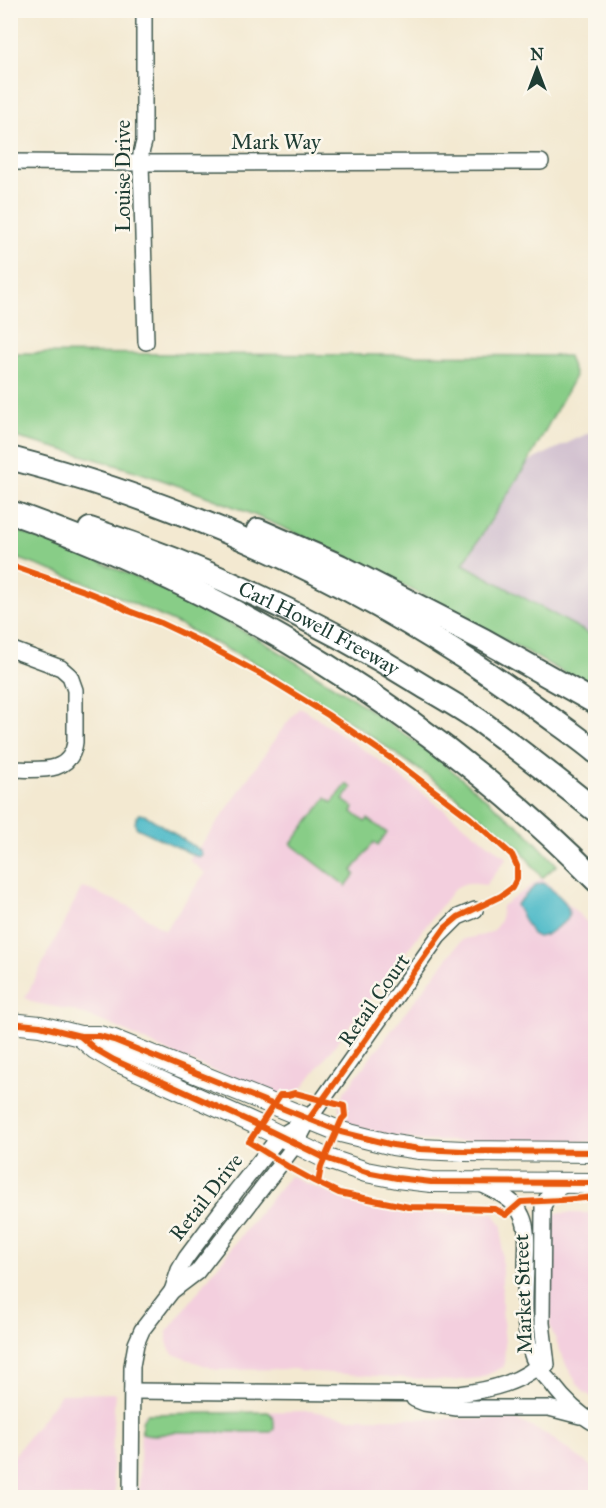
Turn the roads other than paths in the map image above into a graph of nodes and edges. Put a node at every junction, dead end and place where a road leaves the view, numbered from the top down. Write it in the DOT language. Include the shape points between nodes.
graph roads {
  1 [pos="144,10"];
  2 [pos="10,162"];
  3 [pos="541,162"];
  4 [pos="141,163"];
  5 [pos="146,342"];
  6 [pos="10,458"];
  7 [pos="47,468"];
  8 [pos="10,506"];
  9 [pos="10,512"];
  10 [pos="10,649"];
  11 [pos="596,703"];
  12 [pos="596,752"];
  13 [pos="10,769"];
  14 [pos="596,811"];
  15 [pos="596,880"];
  16 [pos="475,910"];
  17 [pos="10,1023"];
  18 [pos="80,1036"];
  19 [pos="309,1119"];
  20 [pos="288,1140"];
  21 [pos="596,1152"];
  22 [pos="479,1183"];
  23 [pos="568,1183"];
  24 [pos="596,1183"];
  25 [pos="542,1363"];
  26 [pos="132,1391"];
  27 [pos="397,1394"];
  28 [pos="589,1420"];
  29 [pos="131,1497"];
  1 -- 4 [label="street, Louise Drive"];
  2 -- 4 [label="street, Mark Way"];
  3 -- 4 [label="street, Mark Way"];
  4 -- 5 [label="street, Louise Drive"];
  6 -- 7 [label="highway"];
  7 -- 11 [label="highway" via="209,511 266,533 474,634"];
  7 -- 12 [label="highway" via="221,529 322,576 402,619 495,678"];
  8 -- 14 [label="highway, Carl Howell Freeway" via="128,541 297,613 379,658 483,724"];
  9 -- 15 [label="highway" via="139,564 231,609 309,655 464,763 542,828"];
  10 -- 13 [label="street" via="61,668 70,676 75,690 75,748 58,767"];
  16 -- 19 [label="street, Retail Court" via="458,917 438,937"];
  17 -- 18 [label="main road"];
  18 -- 19 [label="main road" via="114,1040"];
  18 -- 20 [label="main road" via="114,1060"];
  19 -- 20 [label="street, Retail Drive"];
  19 -- 21 [label="main road" via="354,1136 406,1148"];
  20 -- 22 [label="main road" via="331,1160 380,1175"];
  20 -- 26 [label="street, Retail Drive" via="197,1272 172,1291 142,1330 132,1366"];
  22 -- 23 [label="main road"];
  22 -- 25 [label="street, Market Street" via="516,1206 523,1217 527,1331 532,1356"];
  23 -- 24 [label="main road"];
  23 -- 25 [label="street, Market Street" via="550,1193 543,1206"];
  25 -- 27 [label="street" via="513,1381 480,1391"];
  25 -- 28 [label="street, Market Street" via="549,1380 568,1404"];
  26 -- 27 [label="street"];
  26 -- 29 [label="street, Retail Drive"];
  27 -- 28 [label="street" via="457,1408 549,1408"];
}
